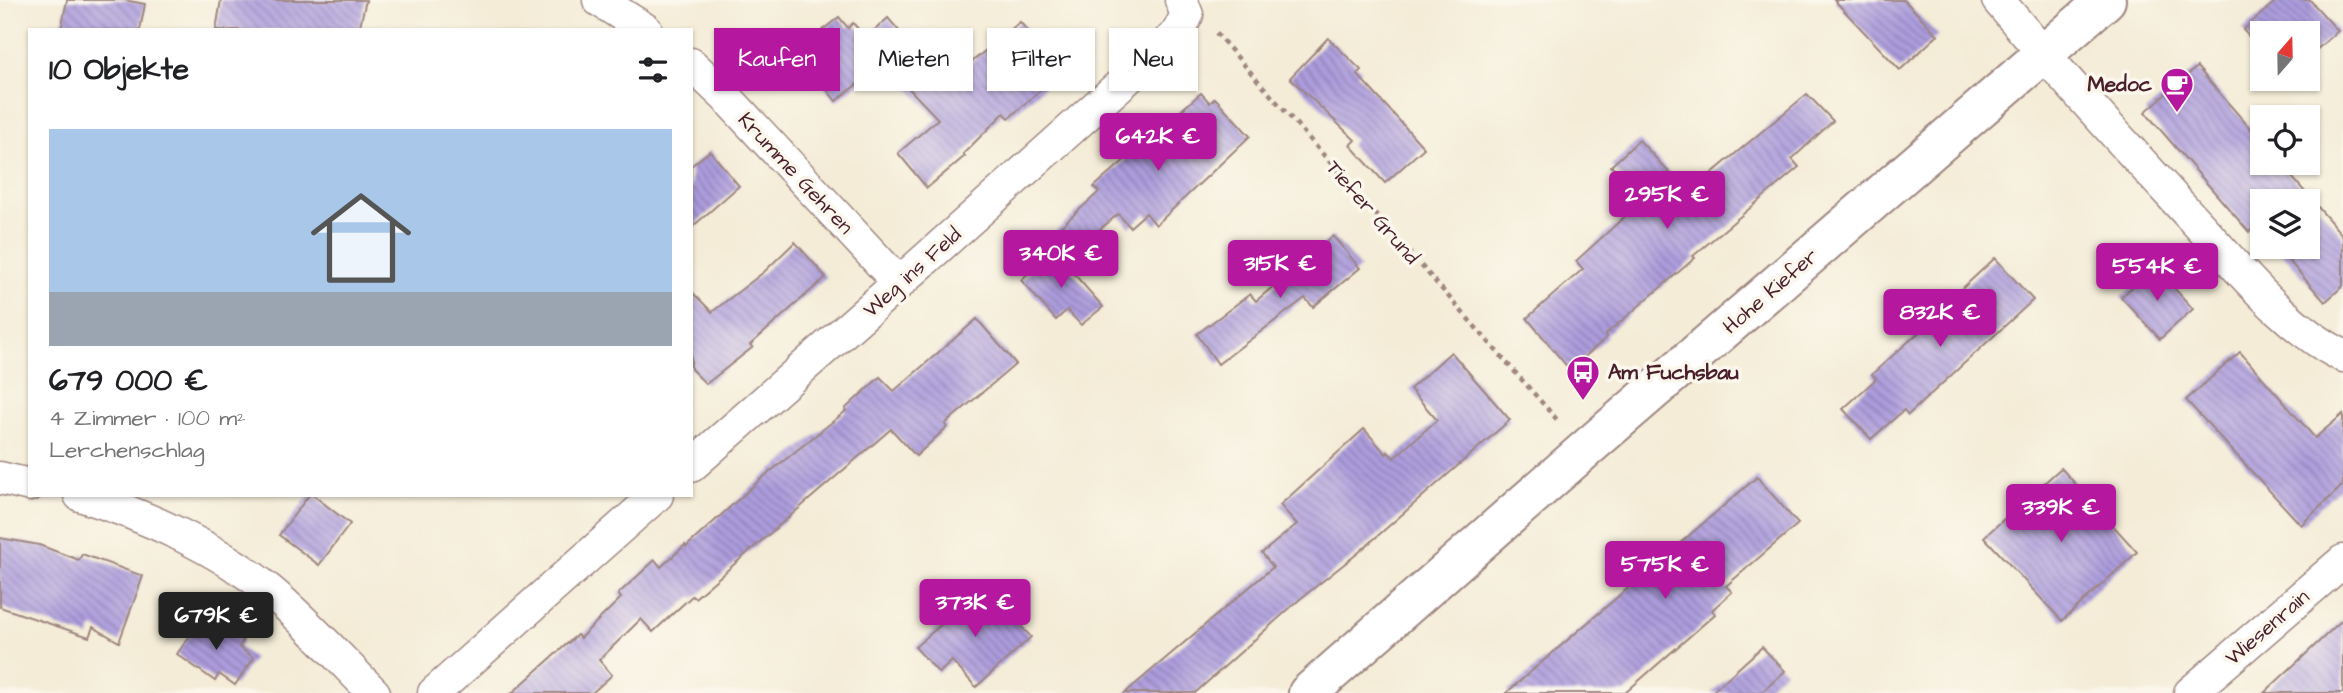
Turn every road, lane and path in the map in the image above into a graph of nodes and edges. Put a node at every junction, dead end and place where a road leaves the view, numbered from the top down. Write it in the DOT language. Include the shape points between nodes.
graph roads {
  1 [pos="599,0"];
  2 [pos="1997,0"];
  3 [pos="2106,0"];
  4 [pos="1184,8"];
  5 [pos="643,28"];
  6 [pos="2043,55"];
  7 [pos="693,66"];
  8 [pos="900,283"];
  9 [pos="2343,356"];
  10 [pos="1566,429"];
  11 [pos="693,464"];
  12 [pos="0,478"];
  13 [pos="28,485"];
  14 [pos="86,497"];
  15 [pos="655,497"];
  16 [pos="2343,561"];
  17 [pos="374,693"];
  18 [pos="434,693"];
  19 [pos="1308,693"];
  20 [pos="2190,693"];
  1 -- 5 [label="street"];
  2 -- 6 [label="street"];
  3 -- 6 [label="street, Hohe Kiefer"];
  4 -- 8 [label="street, Weg ins Feld" via="1177,34"];
  4 -- 10 [label="path, Tiefer Grund" via="1203,17"];
  6 -- 9 [label="street" via="2279,311 2323,347"];
  6 -- 19 [label="street, Hohe Kiefer"];
  7 -- 8 [label="street, Krumme Gehren"];
  8 -- 11 [label="street, Weg ins Feld"];
  12 -- 13 [label="street"];
  14 -- 17 [label="street" via="142,517 209,550 269,590"];
  15 -- 18 [label="street"];
  16 -- 20 [label="street, Wiesenrain"];
}
